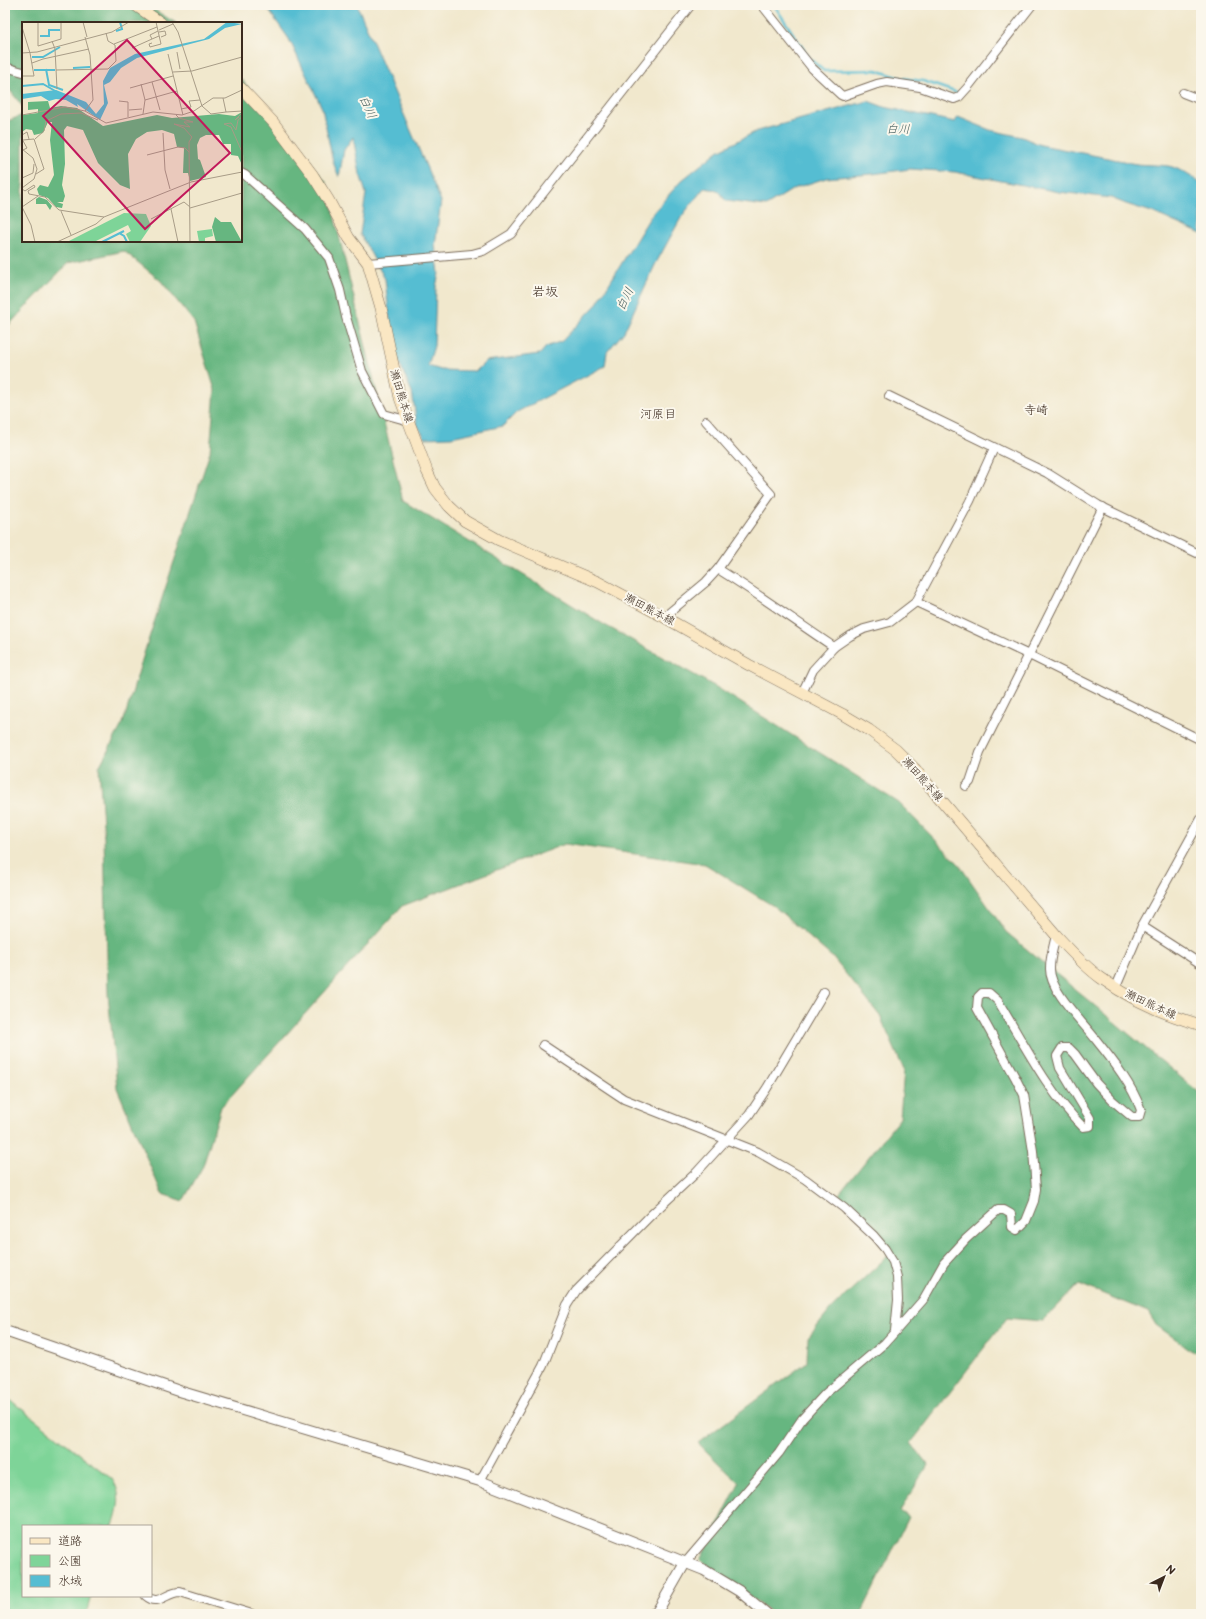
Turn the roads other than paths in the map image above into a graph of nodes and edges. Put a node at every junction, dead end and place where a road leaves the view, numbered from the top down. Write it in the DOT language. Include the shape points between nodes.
graph roads {
  1 [pos="135,5"];
  2 [pos="691,5"];
  3 [pos="762,5"];
  4 [pos="1032,5"];
  5 [pos="159,22"];
  6 [pos="5,67"];
  7 [pos="22,72"];
  8 [pos="242,89"];
  9 [pos="1183,93"];
  10 [pos="1201,100"];
  11 [pos="242,174"];
  12 [pos="371,263"];
  13 [pos="889,396"];
  14 [pos="409,421"];
  15 [pos="706,421"];
  16 [pos="994,448"];
  17 [pos="1103,507"];
  18 [pos="1201,555"];
  19 [pos="718,569"];
  20 [pos="916,602"];
  21 [pos="664,617"];
  22 [pos="834,647"];
  23 [pos="1029,655"];
  24 [pos="802,693"];
  25 [pos="1201,740"];
  26 [pos="966,786"];
  27 [pos="1201,819"];
  28 [pos="1142,926"];
  29 [pos="1056,935"];
  30 [pos="1201,964"];
  31 [pos="1116,987"];
  32 [pos="824,992"];
  33 [pos="1201,1025"];
  34 [pos="543,1045"];
  35 [pos="728,1140"];
  36 [pos="5,1331"];
  37 [pos="895,1331"];
  38 [pos="480,1481"];
  39 [pos="685,1563"];
  40 [pos="147,1597"];
  41 [pos="252,1614"];
  42 [pos="653,1614"];
  43 [pos="766,1614"];
  1 -- 5 [label="main road"];
  2 -- 12 [label="street" via="511,234 483,251 472,254"];
  3 -- 4 [label="street" via="812,68 843,96 887,82 920,87 954,99 968,87"];
  6 -- 7 [label="street"];
  8 -- 12 [label="main road, 瀬田熊本線" via="273,122 312,174 349,238"];
  9 -- 10 [label="street"];
  11 -- 14 [label="street" via="305,229 329,258 368,384 384,414"];
  12 -- 14 [label="main road, 瀬田熊本線" via="400,398"];
  13 -- 16 [label="street"];
  14 -- 21 [label="main road, 瀬田熊本線" via="435,488 465,521 506,543 598,582"];
  15 -- 19 [label="street" via="770,494"];
  16 -- 17 [label="street" via="1047,473"];
  16 -- 20 [label="street" via="970,501"];
  17 -- 18 [label="street"];
  17 -- 23 [label="street"];
  19 -- 21 [label="street"];
  19 -- 22 [label="street"];
  20 -- 22 [label="street" via="890,622 864,629"];
  20 -- 23 [label="street"];
  21 -- 24 [label="main road, 瀬田熊本線"];
  22 -- 24 [label="street" via="813,670"];
  23 -- 25 [label="street"];
  23 -- 26 [label="street" via="980,752 970,782"];
  24 -- 29 [label="main road, 瀬田熊本線" via="869,730 896,750 936,793"];
  27 -- 28 [label="street"];
  28 -- 30 [label="street"];
  28 -- 31 [label="street"];
  29 -- 31 [label="main road, 瀬田熊本線" via="1101,978"];
  29 -- 37 [label="street" via="1050,968 1053,981 1064,1001 1098,1041 1135,1094 1141,1110 1139,1117 1132,1118 1096,1083 1069,1048 1062,1048 1057,1056 1060,1068 1090,1118 1090,1126 1083,1127 1040,1071 998,1002 989,993 982,993 976,1002 977,1008 1024,1095 1033,1151 1036,1189 1034,1201 1026,1221 1017,1230 1012,1227 1011,1214 998,1210 966,1239 944,1263 923,1300"];
  31 -- 33 [label="main road, 瀬田熊本線" via="1134,998"];
  32 -- 35 [label="street" via="768,1088"];
  34 -- 35 [label="street" via="624,1099"];
  35 -- 37 [label="street" via="758,1152 805,1179 844,1208 874,1236 893,1262 897,1277"];
  35 -- 38 [label="street" via="576,1291 567,1305 543,1366"];
  36 -- 38 [label="street" via="182,1392"];
  37 -- 39 [label="street" via="885,1343 826,1392 802,1419 779,1453"];
  38 -- 39 [label="street"];
  39 -- 42 [label="street" via="657,1612"];
  39 -- 43 [label="street" via="704,1570 739,1591"];
  40 -- 41 [label="street" via="158,1601 173,1592 180,1592"];
}
